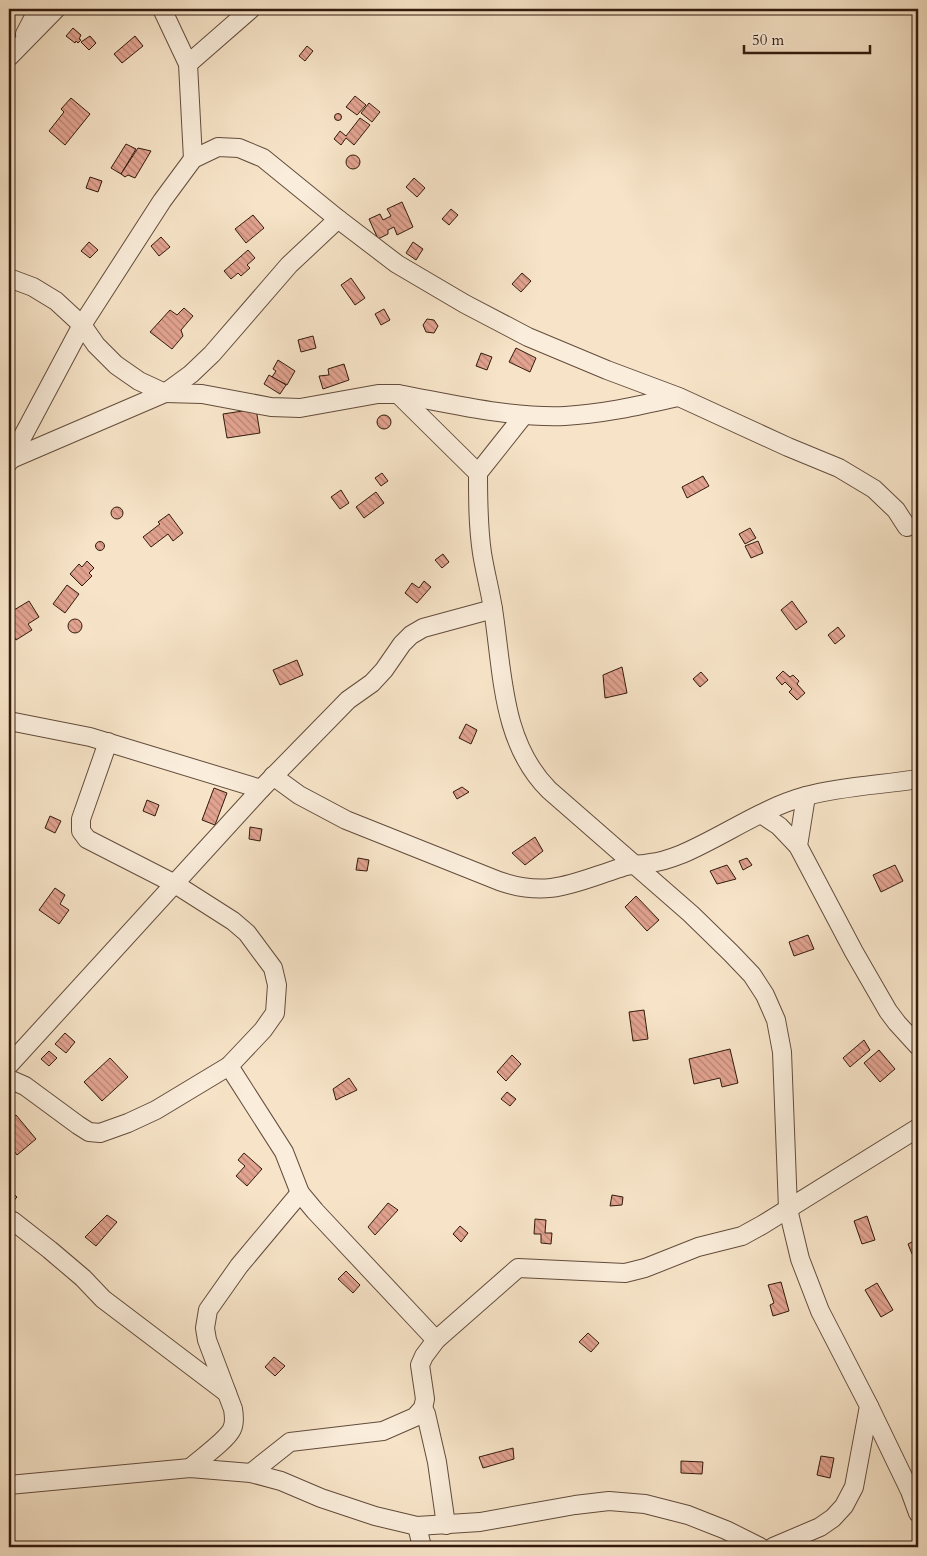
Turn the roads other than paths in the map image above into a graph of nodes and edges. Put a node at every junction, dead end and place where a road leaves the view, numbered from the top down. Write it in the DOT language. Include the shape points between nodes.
graph roads {
  1 [pos="38,9"];
  2 [pos="56,9"];
  3 [pos="162,9"];
  4 [pos="251,9"];
  5 [pos="13,54"];
  6 [pos="188,64"];
  7 [pos="193,159"];
  8 [pos="338,219"];
  9 [pos="9,278"];
  10 [pos="82,325"];
  11 [pos="165,393"];
  12 [pos="398,394"];
  13 [pos="679,396"];
  14 [pos="524,415"];
  15 [pos="9,461"];
  16 [pos="478,473"];
  17 [pos="907,527"];
  18 [pos="493,609"];
  19 [pos="9,721"];
  20 [pos="108,742"];
  21 [pos="918,779"];
  22 [pos="267,783"];
  23 [pos="806,796"];
  24 [pos="761,814"];
  25 [pos="798,846"];
  26 [pos="635,865"];
  27 [pos="175,884"];
  28 [pos="918,1046"];
  29 [pos="9,1065"];
  30 [pos="229,1066"];
  31 [pos="9,1079"];
  32 [pos="918,1128"];
  33 [pos="300,1193"];
  34 [pos="788,1209"];
  35 [pos="9,1220"];
  36 [pos="436,1340"];
  37 [pos="227,1393"];
  38 [pos="869,1406"];
  39 [pos="423,1408"];
  40 [pos="190,1468"];
  41 [pos="251,1473"];
  42 [pos="9,1484"];
  43 [pos="918,1514"];
  44 [pos="446,1525"];
  45 [pos="417,1526"];
  46 [pos="422,1547"];
  47 [pos="760,1547"];
  48 [pos="773,1547"];
  1 -- 5 [label="street"];
  2 -- 5 [label="street"];
  3 -- 6 [label="street"];
  4 -- 6 [label="street"];
  6 -- 7 [label="street"];
  7 -- 8 [label="street" via="218,147 239,148 263,158"];
  7 -- 10 [label="street"];
  8 -- 11 [label="street" via="289,265 212,354"];
  8 -- 13 [label="street" via="397,264 528,337"];
  9 -- 10 [label="street" via="34,287 56,301"];
  10 -- 11 [label="street" via="116,365"];
  10 -- 15 [label="street"];
  11 -- 12 [label="street" via="202,394 271,407 300,408 378,394"];
  11 -- 15 [label="street"];
  12 -- 14 [label="street"];
  12 -- 16 [label="street"];
  13 -- 14 [label="street" via="619,410 566,416"];
  13 -- 17 [label="street" via="839,468 874,489 896,510"];
  14 -- 16 [label="street"];
  16 -- 18 [label="street" via="477,510"];
  18 -- 22 [label="street" via="423,628 411,635 378,676 348,700"];
  18 -- 26 [label="street" via="502,682 510,722 520,749 536,777"];
  19 -- 20 [label="street"];
  20 -- 22 [label="street"];
  20 -- 27 [label="street" via="82,819 81,831 87,839"];
  21 -- 23 [label="street" via="842,788"];
  22 -- 26 [label="street" via="300,795 346,820 517,887 542,890 566,886"];
  22 -- 27 [label="street"];
  23 -- 24 [label="street"];
  23 -- 25 [label="street"];
  24 -- 25 [label="street" via="779,826"];
  24 -- 26 [label="street" via="682,854"];
  25 -- 28 [label="street" via="888,1011"];
  26 -- 34 [label="street" via="731,952 765,994 776,1020 782,1052"];
  27 -- 29 [label="street"];
  27 -- 30 [label="street" via="247,933 273,968 277,984 275,1012 263,1030"];
  30 -- 31 [label="street" via="156,1110 100,1133 89,1132 25,1086"];
  30 -- 33 [label="street" via="284,1152"];
  32 -- 34 [label="street"];
  33 -- 36 [label="street"];
  33 -- 37 [label="street" via="239,1266 208,1310 204,1328"];
  34 -- 36 [label="street" via="742,1236 698,1247 625,1273 518,1268"];
  34 -- 38 [label="street" via="800,1259 820,1311"];
  35 -- 37 [label="street" via="50,1250 103,1299"];
  36 -- 39 [label="street" via="420,1365"];
  37 -- 40 [label="street" via="233,1409 232,1429"];
  38 -- 43 [label="street"];
  38 -- 48 [label="street" via="854,1488 844,1506 820,1527"];
  39 -- 41 [label="street" via="415,1417 383,1431 290,1442"];
  39 -- 44 [label="street" via="437,1462"];
  40 -- 41 [label="street"];
  40 -- 42 [label="street"];
  41 -- 45 [label="street" via="282,1480 320,1498 375,1516"];
  44 -- 45 [label="street"];
  44 -- 47 [label="street" via="609,1501 645,1504 688,1515"];
  45 -- 46 [label="street"];
}
